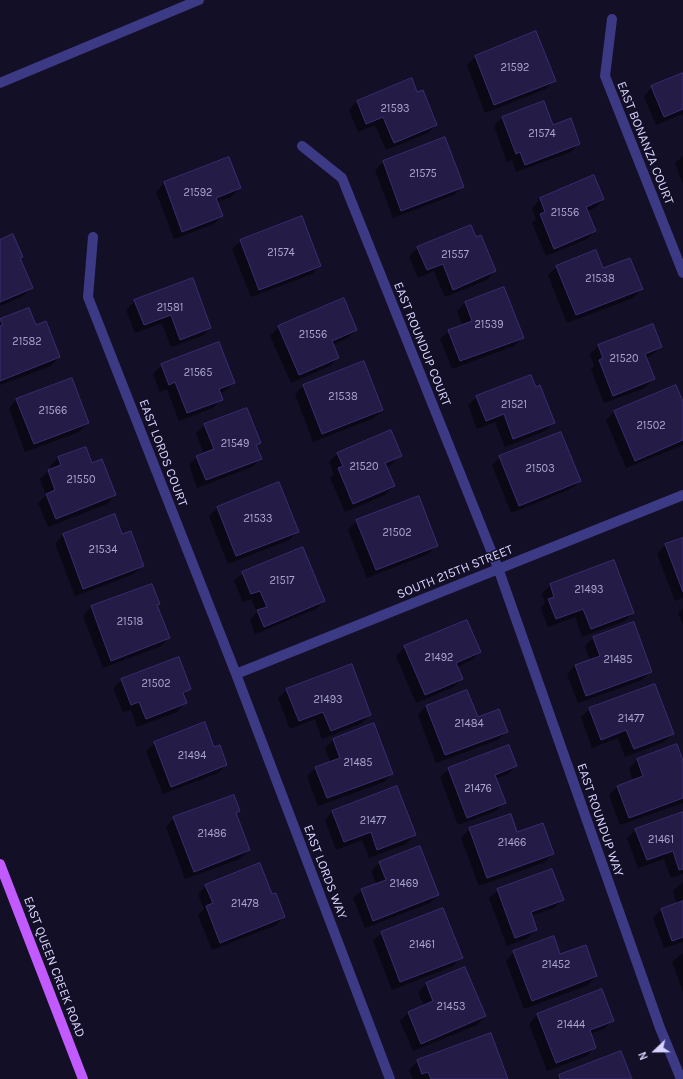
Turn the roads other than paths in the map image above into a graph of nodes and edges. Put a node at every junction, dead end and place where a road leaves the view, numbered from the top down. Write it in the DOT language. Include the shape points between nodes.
graph roads {
  1 [pos="199,0"];
  2 [pos="612,19"];
  3 [pos="0,82"];
  4 [pos="302,146"];
  5 [pos="93,237"];
  6 [pos="683,273"];
  7 [pos="683,495"];
  8 [pos="498,568"];
  9 [pos="236,674"];
  10 [pos="0,864"];
  11 [pos="83,1079"];
  12 [pos="390,1079"];
  13 [pos="681,1079"];
  1 -- 3 [label="street"];
  2 -- 6 [label="street, EAST BONANZA COURT" via="605,76"];
  4 -- 8 [label="street, EAST ROUNDUP COURT" via="342,178"];
  5 -- 9 [label="street, EAST LORDS COURT" via="88,297"];
  7 -- 8 [label="street, SOUTH 215TH STREET"];
  8 -- 9 [label="street, SOUTH 215TH STREET"];
  8 -- 13 [label="street, EAST ROUNDUP WAY" via="660,1028"];
  9 -- 12 [label="street, EAST LORDS WAY"];
  10 -- 11 [label="main road, EAST QUEEN CREEK ROAD"];
}
